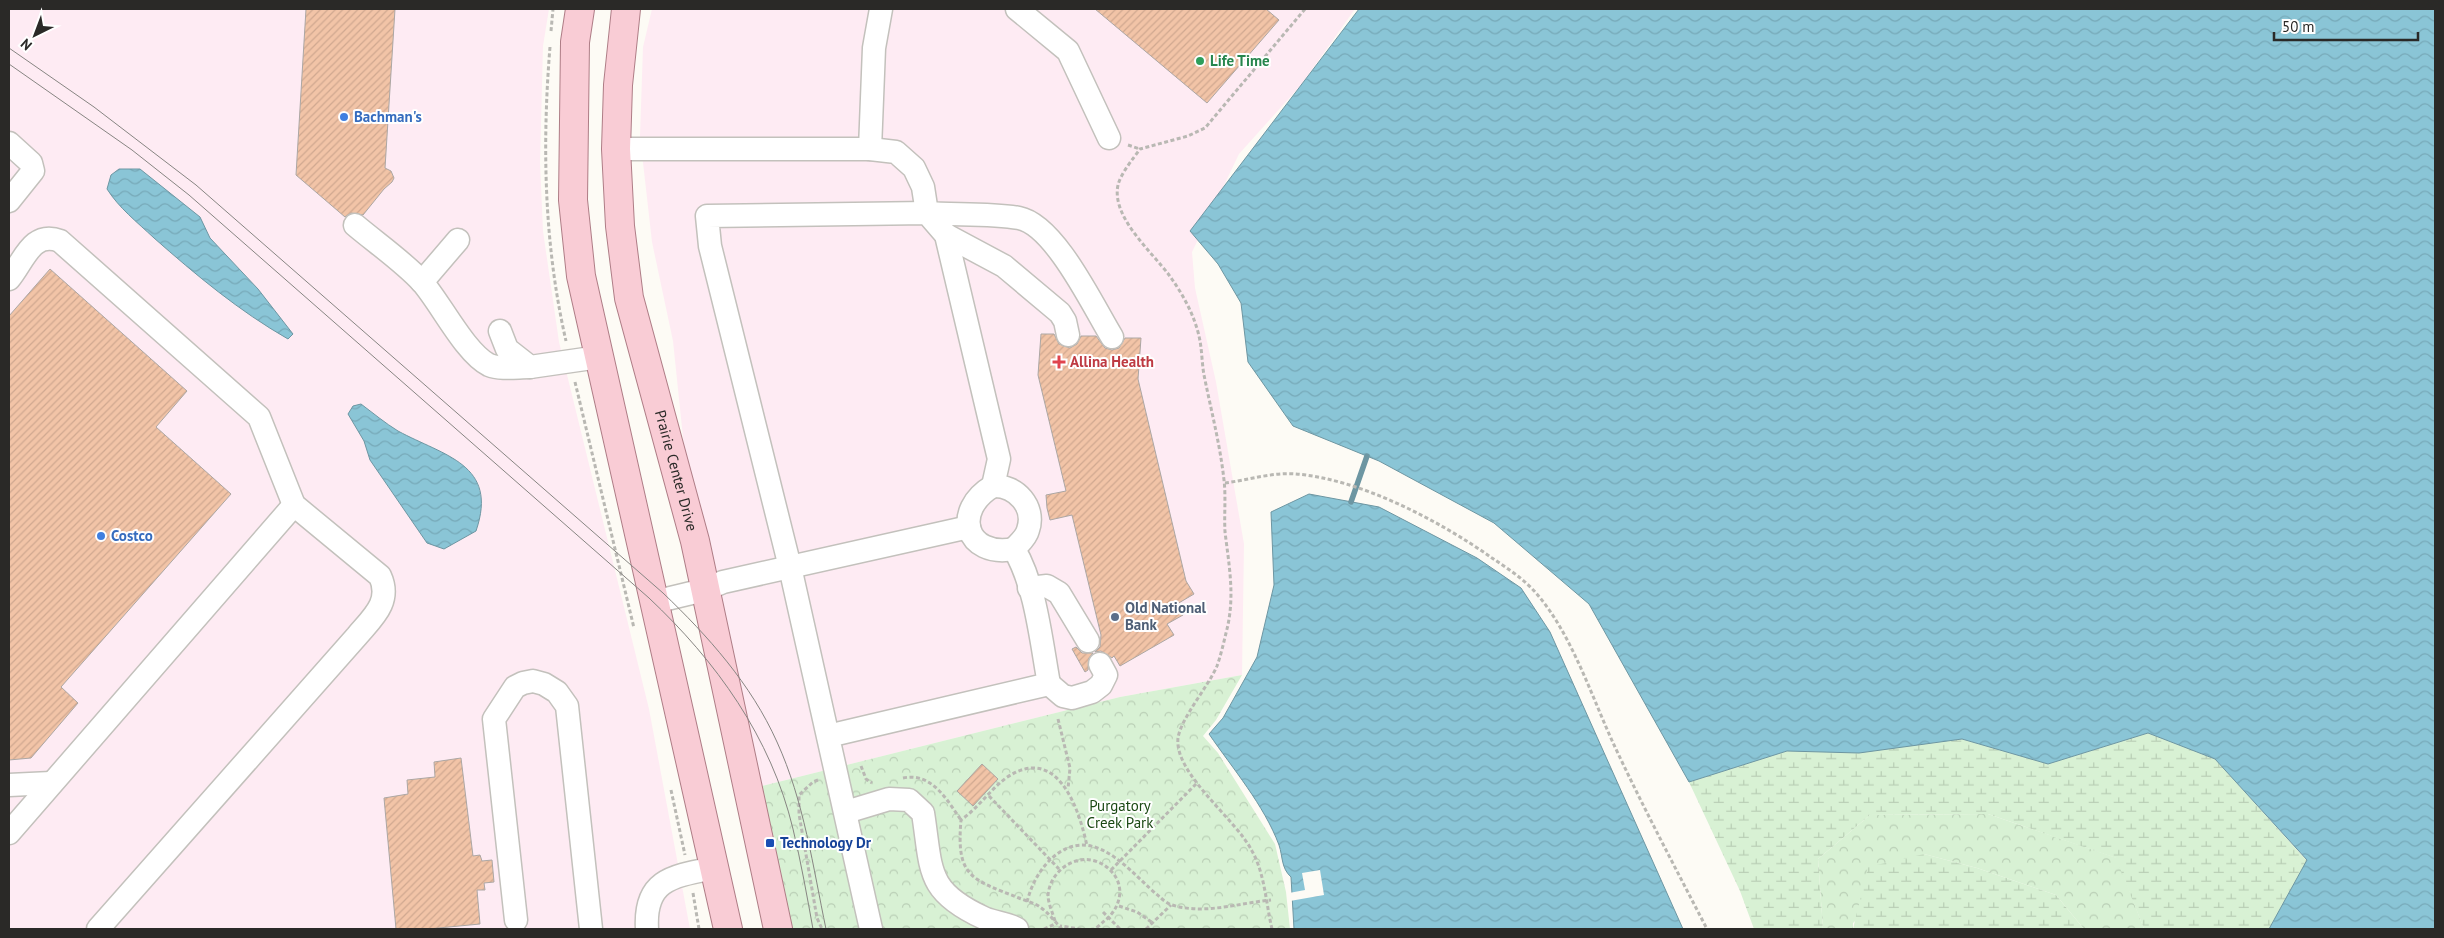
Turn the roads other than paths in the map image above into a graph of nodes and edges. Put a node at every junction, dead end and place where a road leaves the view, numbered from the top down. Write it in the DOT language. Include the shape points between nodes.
graph roads {
  1 [pos="580,9"];
  2 [pos="626,9"];
  3 [pos="881,9"];
  4 [pos="1018,9"];
  5 [pos="1109,138"];
  6 [pos="9,143"];
  7 [pos="616,149"];
  8 [pos="870,149"];
  9 [pos="9,201"];
  10 [pos="927,213"];
  11 [pos="355,225"];
  12 [pos="946,235"];
  13 [pos="458,240"];
  14 [pos="9,279"];
  15 [pos="422,282"];
  16 [pos="500,331"];
  17 [pos="1068,335"];
  18 [pos="1112,337"];
  19 [pos="599,357"];
  20 [pos="530,367"];
  21 [pos="994,486"];
  22 [pos="294,505"];
  23 [pos="969,527"];
  24 [pos="1014,548"];
  25 [pos="790,567"];
  26 [pos="1029,588"];
  27 [pos="704,590"];
  28 [pos="654,602"];
  29 [pos="1088,641"];
  30 [pos="1100,664"];
  31 [pos="1049,684"];
  32 [pos="828,736"];
  33 [pos="52,783"];
  34 [pos="9,786"];
  35 [pos="846,812"];
  36 [pos="9,833"];
  37 [pos="715,868"];
  38 [pos="516,920"];
  39 [pos="98,929"];
  40 [pos="591,929"];
  41 [pos="647,929"];
  42 [pos="728,929"];
  43 [pos="778,929"];
  44 [pos="871,929"];
  45 [pos="1017,929"];
  1 -- 19 [label="main road" via="575,52 573,200 581,276"];
  2 -- 7 [label="main road, Prairie Center Drive" via="618,85"];
  3 -- 8 [label="lane" via="874,48"];
  4 -- 5 [label="lane" via="1068,51"];
  6 -- 9 [label="lane" via="30,163 33,171"];
  7 -- 8 [label="lane"];
  7 -- 27 [label="main road, Prairie Center Drive" via="620,226 629,298 695,542"];
  8 -- 10 [label="lane" via="896,152 914,168 923,187"];
  10 -- 12 [label="lane"];
  10 -- 18 [label="lane" via="1020,218 1041,228 1057,246"];
  10 -- 25 [label="lane" via="707,216 710,246"];
  11 -- 15 [label="lane"];
  12 -- 17 [label="lane" via="1004,266 1060,314"];
  12 -- 21 [label="lane" via="999,459"];
  13 -- 15 [label="lane"];
  14 -- 22 [label="lane" via="40,239 50,237 60,241 259,417"];
  15 -- 20 [label="lane" via="480,358 501,368"];
  16 -- 20 [label="lane" via="507,350"];
  19 -- 20 [label="lane"];
  19 -- 28 [label="main road"];
  21 -- 23 [label="lane" via="974,501"];
  21 -- 24 [label="lane" via="1002,486 1020,496 1030,513 1028,532"];
  22 -- 33 [label="lane"];
  22 -- 39 [label="lane" via="380,576 385,586 380,608"];
  23 -- 24 [label="lane" via="981,545 1002,551"];
  23 -- 25 [label="lane"];
  24 -- 26 [label="lane" via="1023,563"];
  25 -- 27 [label="lane" via="723,582"];
  25 -- 32 [label="lane"];
  26 -- 29 [label="lane" via="1047,586 1059,593"];
  26 -- 31 [label="lane"];
  27 -- 28 [label="lane"];
  27 -- 43 [label="main road, Prairie Center Drive"];
  28 -- 37 [label="main road"];
  30 -- 31 [label="lane" via="1106,675 1102,685 1092,692 1072,698 1063,696"];
  31 -- 32 [label="lane"];
  32 -- 35 [label="lane"];
  33 -- 34 [label="lane"];
  33 -- 36 [label="lane"];
  35 -- 44 [label="lane"];
  35 -- 45 [label="lane" via="889,798 909,800 924,813 927,855 933,875 946,895 964,909"];
  37 -- 41 [label="lane" via="678,876 659,885 649,899"];
  37 -- 42 [label="main road"];
  38 -- 40 [label="lane" via="494,720 515,687 533,681 557,692 566,706"];
}
